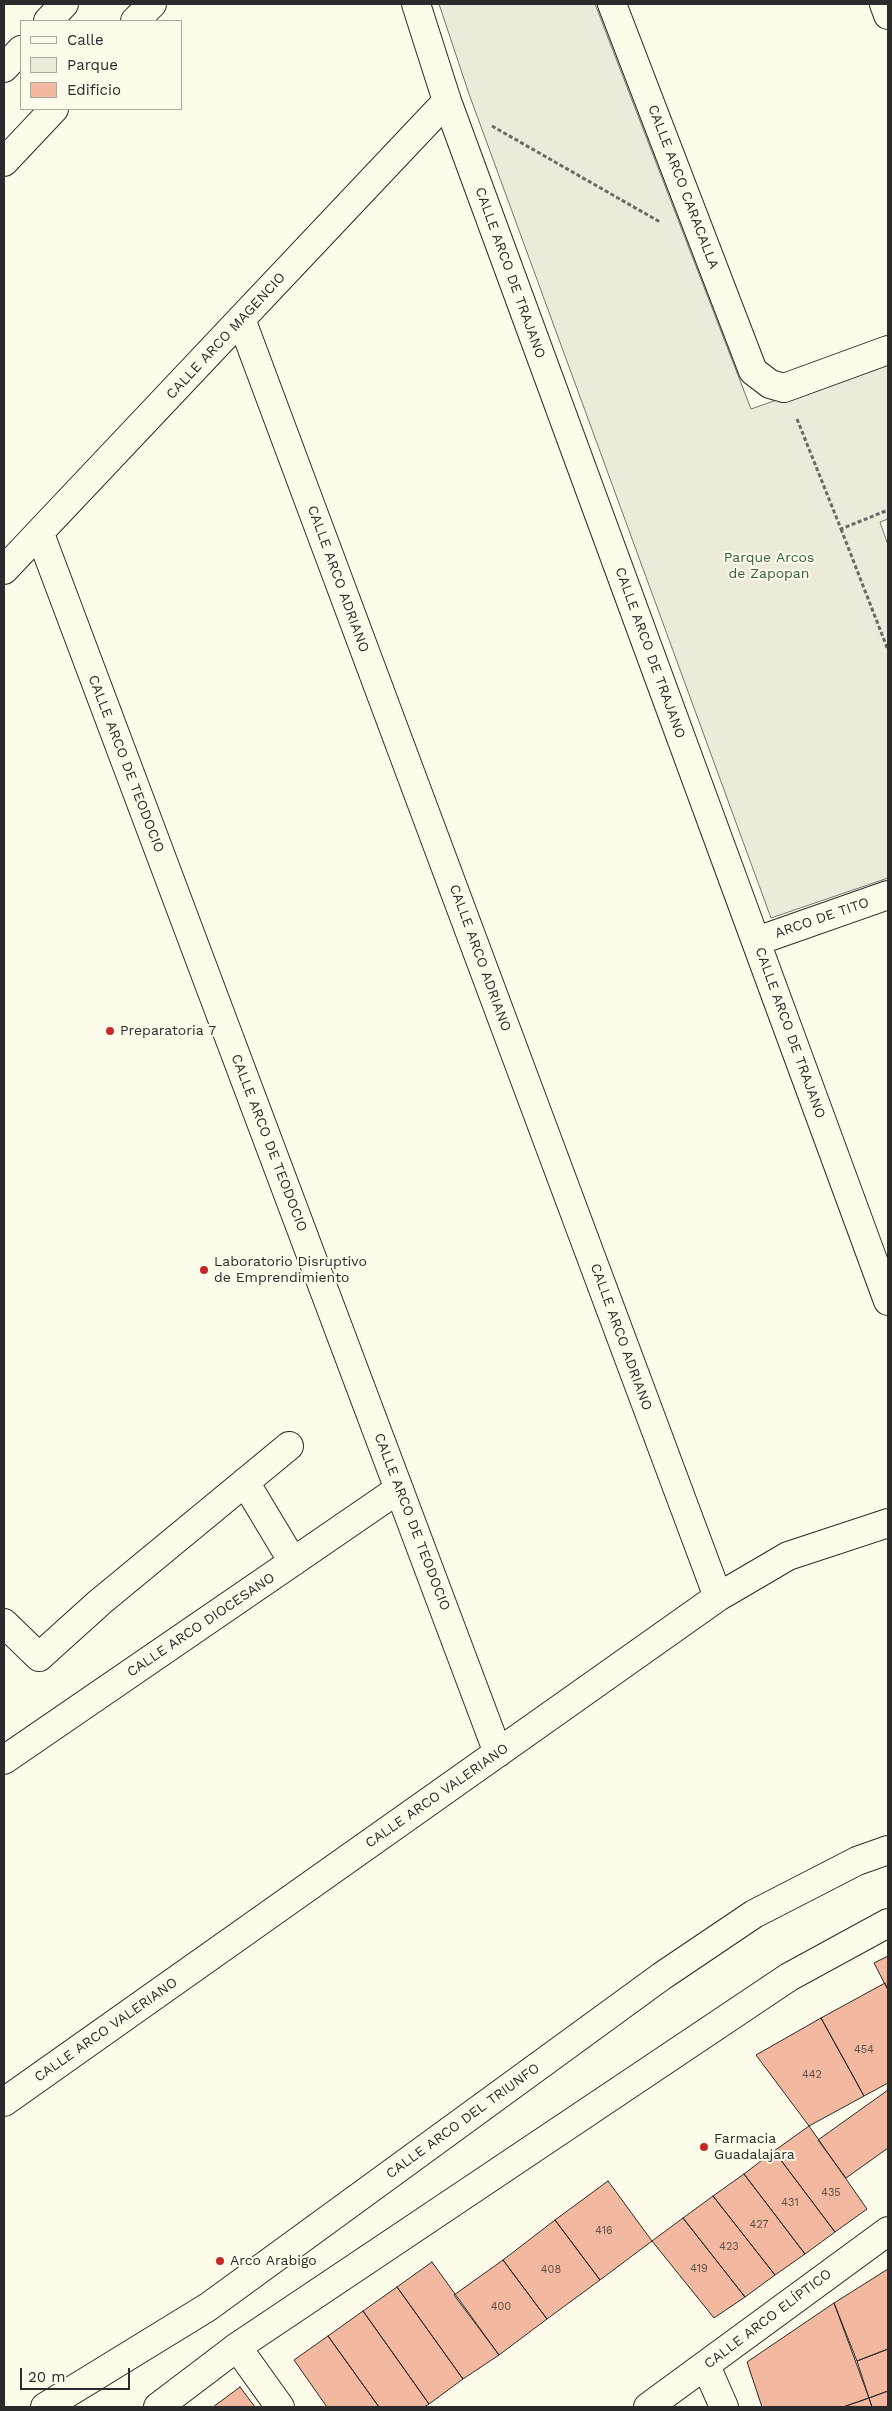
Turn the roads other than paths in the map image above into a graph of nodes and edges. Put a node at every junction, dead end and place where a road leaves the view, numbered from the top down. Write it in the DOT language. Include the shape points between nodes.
graph roads {
  1 [pos="64,4"];
  2 [pos="152,4"];
  3 [pos="416,4"];
  4 [pos="612,4"];
  5 [pos="884,4"];
  6 [pos="888,15"];
  7 [pos="49,20"];
  8 [pos="136,20"];
  9 [pos="20,51"];
  10 [pos="4,68"];
  11 [pos="447,101"];
  12 [pos="53,110"];
  13 [pos="4,162"];
  14 [pos="241,319"];
  15 [pos="888,350"];
  16 [pos="40,534"];
  17 [pos="4,570"];
  18 [pos="888,895"];
  19 [pos="757,941"];
  20 [pos="888,1300"];
  21 [pos="289,1446"];
  22 [pos="245,1482"];
  23 [pos="399,1490"];
  24 [pos="888,1523"];
  25 [pos="293,1562"];
  26 [pos="718,1597"];
  27 [pos="4,1624"];
  28 [pos="498,1753"];
  29 [pos="4,1760"];
  30 [pos="888,1850"];
  31 [pos="888,1922"];
  32 [pos="4,2102"];
  33 [pos="888,2231"];
  34 [pos="237,2346"];
  35 [pos="706,2366"];
  36 [pos="45,2407"];
  37 [pos="158,2407"];
  38 [pos="280,2407"];
  39 [pos="648,2407"];
  40 [pos="724,2407"];
  1 -- 7 [label="street"];
  2 -- 8 [label="street"];
  3 -- 11 [label="street, CALLE ARCO DE TRAJANO"];
  4 -- 15 [label="street, CALLE ARCO CARACALLA" via="753,371 770,384 784,388"];
  5 -- 6 [label="street"];
  9 -- 10 [label="street"];
  11 -- 14 [label="street, CALLE ARCO MAGENCIO"];
  11 -- 19 [label="street, CALLE ARCO DE TRAJANO"];
  12 -- 13 [label="street"];
  14 -- 16 [label="street, CALLE ARCO MAGENCIO"];
  14 -- 26 [label="street, CALLE ARCO ADRIANO"];
  16 -- 17 [label="street, CALLE ARCO MAGENCIO"];
  16 -- 23 [label="street, CALLE ARCO DE TEODOCIO"];
  18 -- 19 [label="street, ARCO DE TITO"];
  19 -- 20 [label="street, CALLE ARCO DE TRAJANO"];
  21 -- 22 [label="street"];
  22 -- 25 [label="street"];
  22 -- 27 [label="street" via="39,1657"];
  23 -- 25 [label="street, CALLE ARCO DIOCESANO"];
  23 -- 28 [label="street, CALLE ARCO DE TEODOCIO"];
  24 -- 26 [label="street, CALLE ARCO VALERIANO" via="788,1556"];
  25 -- 29 [label="street, CALLE ARCO DIOCESANO"];
  26 -- 28 [label="street, CALLE ARCO VALERIANO"];
  28 -- 32 [label="street, CALLE ARCO VALERIANO"];
  30 -- 36 [label="street, CALLE ARCO DEL TRIUNFO" via="857,1860 754,1914 654,1982 208,2307"];
  31 -- 34 [label="street" via="789,1977"];
  33 -- 35 [label="street, CALLE ARCO ELÍPTICO"];
  34 -- 37 [label="street"];
  34 -- 38 [label="street"];
  35 -- 39 [label="street, CALLE ARCO ELÍPTICO"];
  35 -- 40 [label="street"];
}
